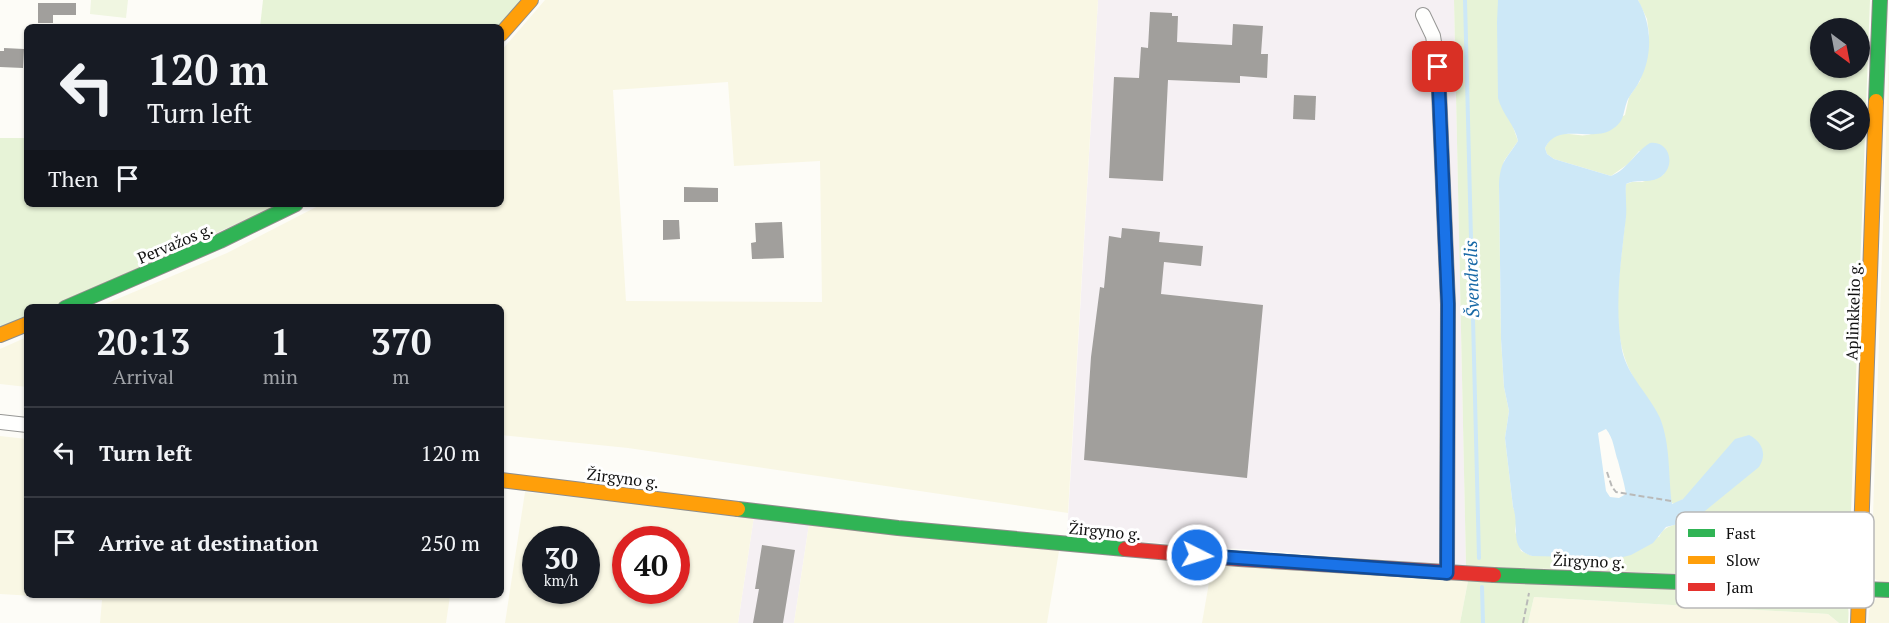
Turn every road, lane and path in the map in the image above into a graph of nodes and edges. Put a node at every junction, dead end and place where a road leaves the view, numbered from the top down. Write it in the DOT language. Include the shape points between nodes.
graph roads {
  1 [pos="531,0"];
  2 [pos="1880,0"];
  3 [pos="1423,15"];
  4 [pos="504,31"];
  5 [pos="290,207"];
  6 [pos="74,304"];
  7 [pos="24,325"];
  8 [pos="0,335"];
  9 [pos="0,422"];
  10 [pos="24,425"];
  11 [pos="1607,472"];
  12 [pos="504,480"];
  13 [pos="1671,501"];
  14 [pos="1863,512"];
  15 [pos="1447,573"];
  16 [pos="1533,576"];
  17 [pos="1676,581"];
  18 [pos="1874,589"];
  19 [pos="1889,590"];
  20 [pos="1859,608"];
  21 [pos="1523,623"];
  22 [pos="1858,623"];
  1 -- 4 [label="main road"];
  2 -- 14 [label="main road, Aplinkkelio g."];
  3 -- 15 [label="street" via="1433,36 1439,90 1448,304"];
  5 -- 6 [label="main road, Pervažos g." via="220,242"];
  7 -- 8 [label="main road"];
  9 -- 10 [label="street"];
  11 -- 13 [label="path" via="1616,492"];
  12 -- 15 [label="main road, Žirgyno g." via="898,528 1239,560"];
  15 -- 16 [label="main road, Žirgyno g."];
  16 -- 17 [label="main road, Žirgyno g."];
  16 -- 21 [label="path"];
  18 -- 19 [label="main road, Žirgyno g."];
  20 -- 22 [label="main road, Aplinkkelio g."];
}
